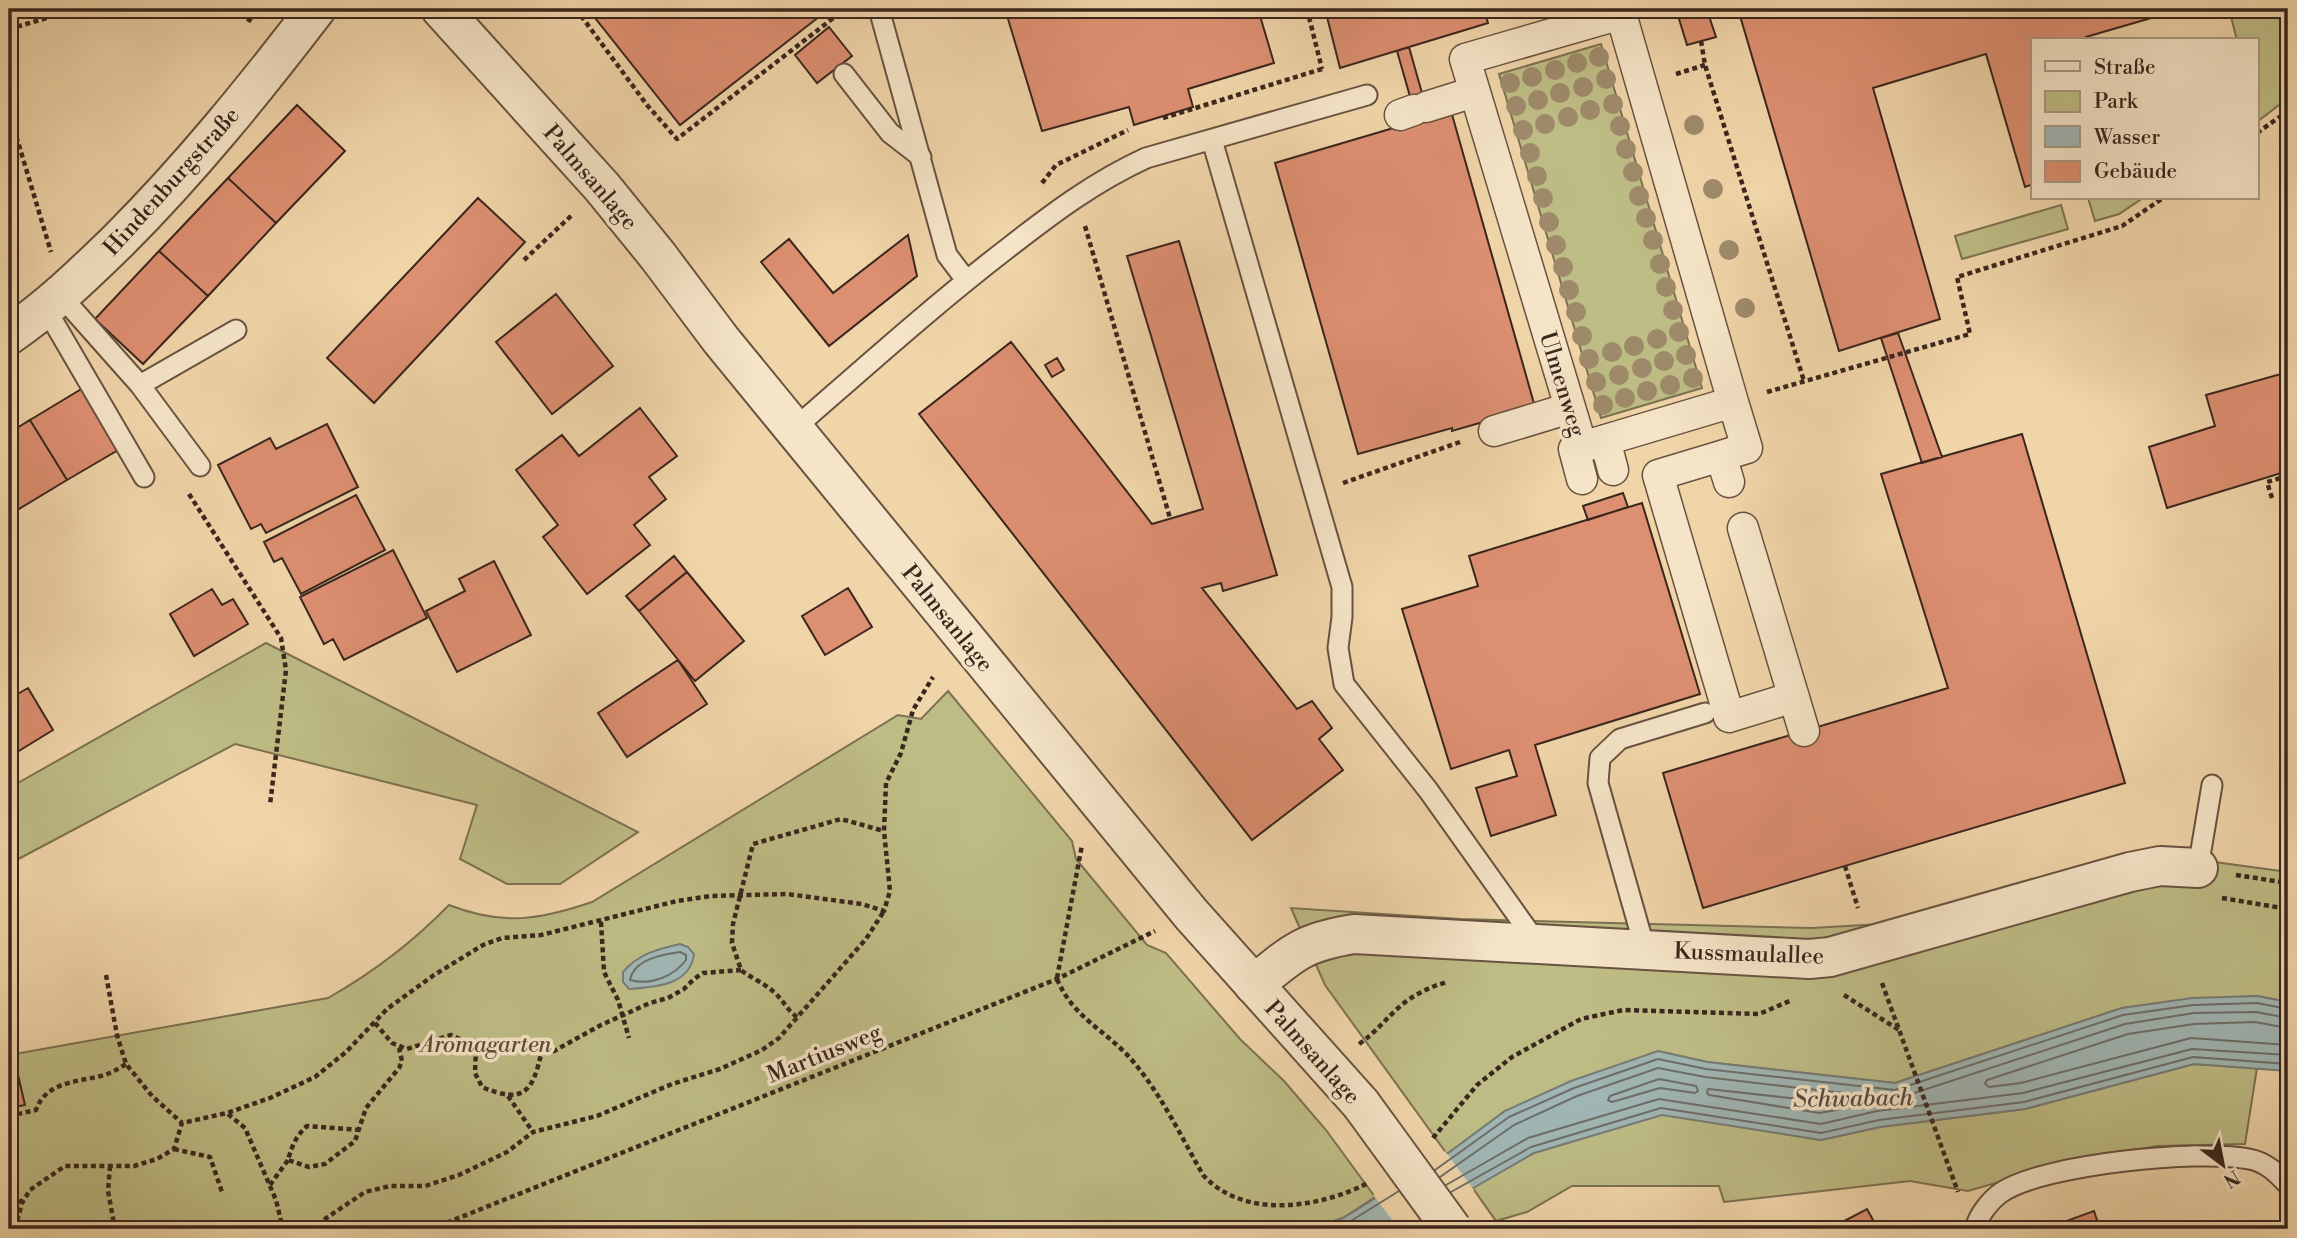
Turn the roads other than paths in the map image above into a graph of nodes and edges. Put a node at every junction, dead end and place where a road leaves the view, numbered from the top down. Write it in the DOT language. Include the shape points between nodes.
graph roads {
  1 [pos="316,9"];
  2 [pos="441,9"];
  3 [pos="879,9"];
  4 [pos="1620,12"];
  5 [pos="844,74"];
  6 [pos="1475,92"];
  7 [pos="1367,95"];
  8 [pos="1413,111"];
  9 [pos="1212,140"];
  10 [pos="920,157"];
  11 [pos="966,280"];
  12 [pos="58,299"];
  13 [pos="236,330"];
  14 [pos="9,335"];
  15 [pos="140,385"];
  16 [pos="1733,402"];
  17 [pos="1570,408"];
  18 [pos="794,428"];
  19 [pos="1646,428"];
  20 [pos="1494,431"];
  21 [pos="1593,443"];
  22 [pos="200,466"];
  23 [pos="1613,470"];
  24 [pos="1658,475"];
  25 [pos="144,477"];
  26 [pos="1582,479"];
  27 [pos="1743,528"];
  28 [pos="1794,697"];
  29 [pos="1705,713"];
  30 [pos="1804,731"];
  31 [pos="2211,785"];
  32 [pos="2197,868"];
  33 [pos="1537,943"];
  34 [pos="1645,949"];
  35 [pos="1254,985"];
  36 [pos="2288,1185"];
  37 [pos="1452,1229"];
  38 [pos="1975,1229"];
  1 -- 12 [label="street, Hindenburgstraße" via="158,201"];
  2 -- 18 [label="street, Palmsanlage" via="602,187"];
  3 -- 10 [label="lane"];
  4 -- 6 [label="street, Ulmenweg" via="1465,60"];
  4 -- 16 [label="street, Ulmenweg"];
  5 -- 10 [label="lane" via="890,133"];
  6 -- 8 [label="street"];
  6 -- 17 [label="street, Ulmenweg"];
  7 -- 9 [label="lane"];
  9 -- 11 [label="lane" via="1146,158 1114,173 1076,195"];
  9 -- 33 [label="lane" via="1342,587 1338,648 1344,684 1428,790"];
  10 -- 11 [label="lane" via="947,255"];
  11 -- 18 [label="lane"];
  12 -- 14 [label="street, Hindenburgstraße"];
  12 -- 15 [label="lane"];
  12 -- 25 [label="lane"];
  13 -- 15 [label="lane"];
  15 -- 22 [label="lane"];
  16 -- 19 [label="street, Ulmenweg"];
  16 -- 24 [label="street" via="1747,448 1725,469"];
  17 -- 20 [label="street"];
  17 -- 21 [label="street, Ulmenweg"];
  18 -- 35 [label="street, Palmsanlage"];
  19 -- 21 [label="street, Ulmenweg"];
  19 -- 24 [label="street"];
  21 -- 23 [label="street"];
  21 -- 26 [label="street" via="1574,449"];
  24 -- 28 [label="street" via="1729,717"];
  27 -- 28 [label="street"];
  28 -- 30 [label="street"];
  29 -- 34 [label="lane" via="1620,739 1600,758 1598,783"];
  31 -- 32 [label="lane"];
  32 -- 34 [label="street, Kussmaulallee" via="2160,866 2130,872 1830,957"];
  33 -- 34 [label="street, Kussmaulallee"];
  33 -- 35 [label="street, Kussmaulallee" via="1354,934 1321,939 1292,953"];
  35 -- 37 [label="street, Palmsanlage, bridge" via="1361,1104"];
  36 -- 38 [label="lane" via="2274,1170 2252,1159 2162,1157 2084,1167 2003,1192 1984,1209"];
}
